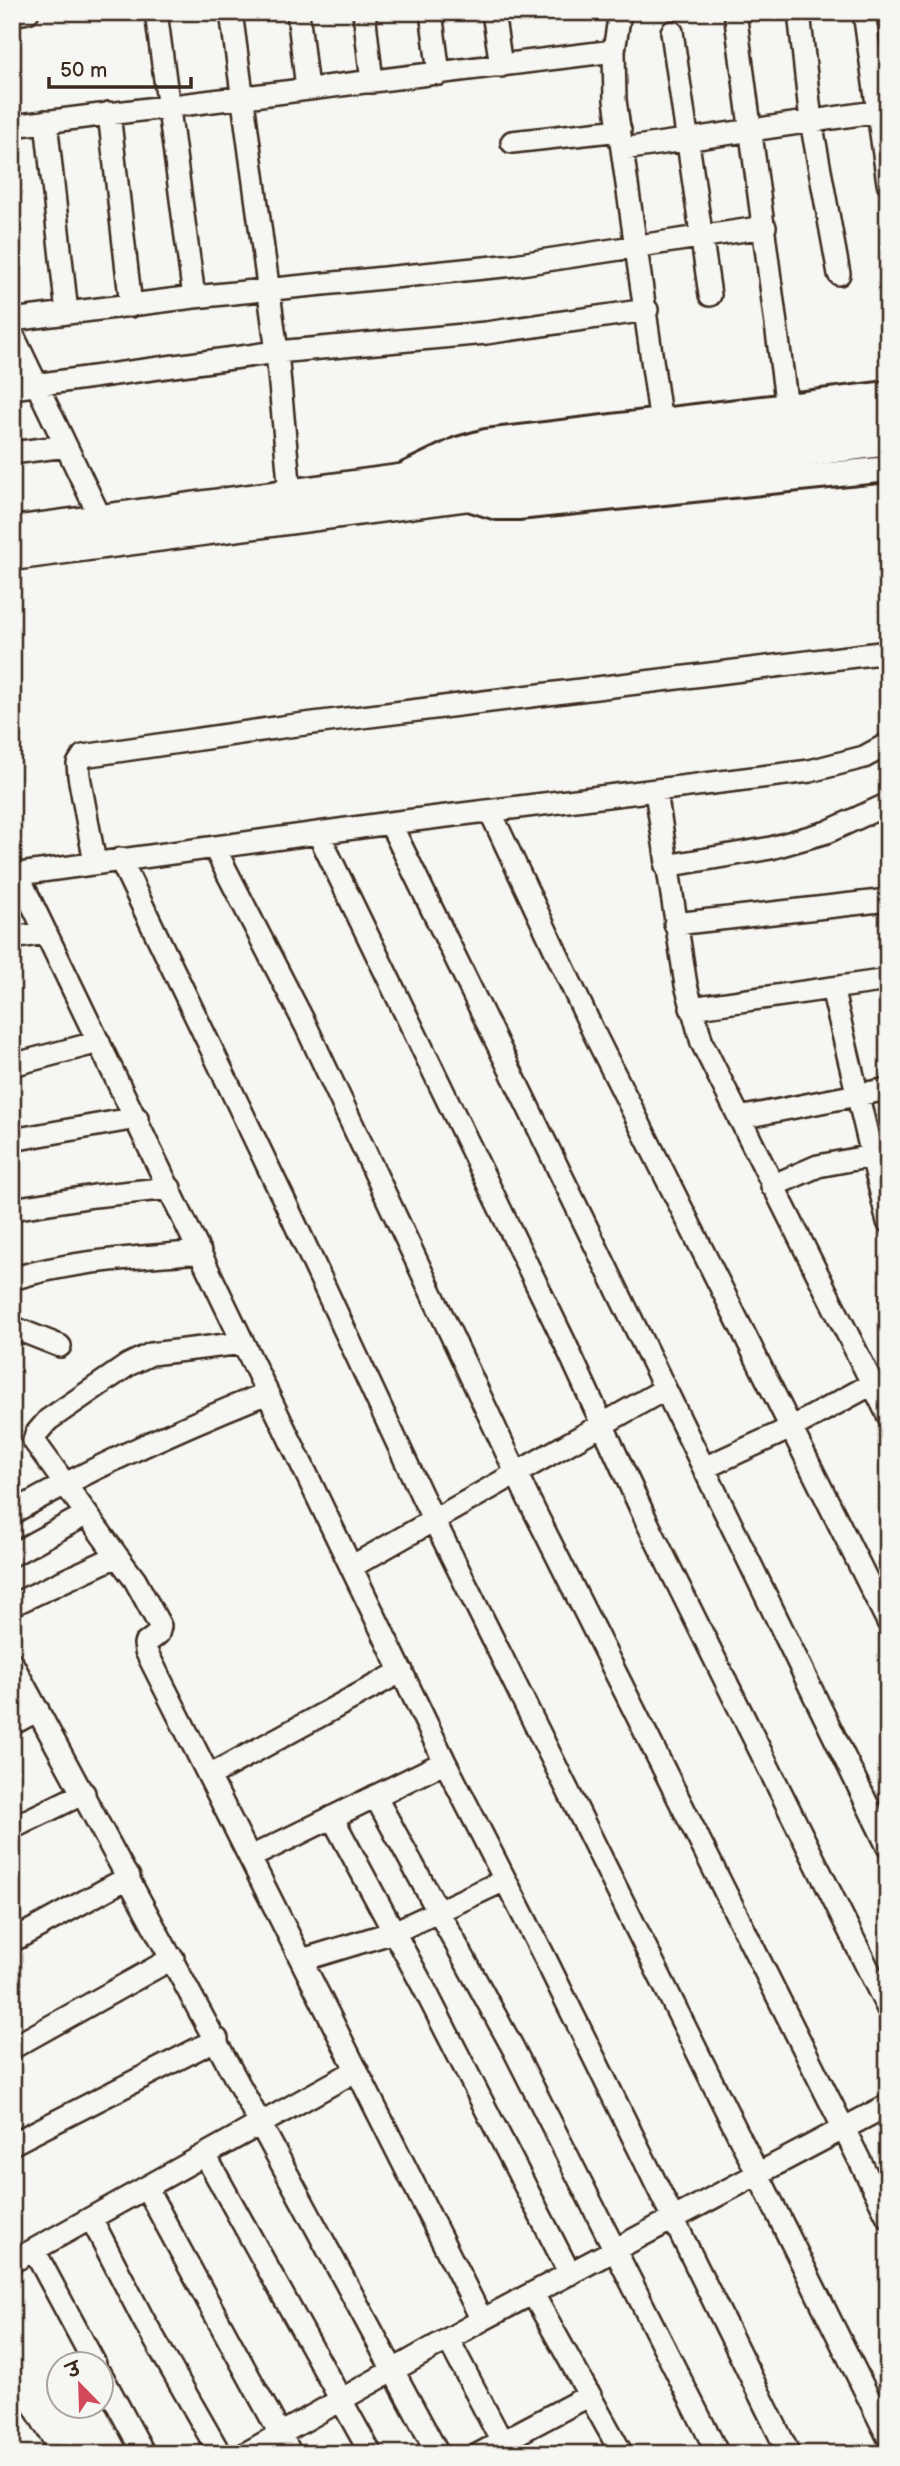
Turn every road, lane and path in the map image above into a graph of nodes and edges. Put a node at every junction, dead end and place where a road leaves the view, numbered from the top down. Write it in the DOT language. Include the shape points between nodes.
graph roads {
  1 [pos="28,12"];
  2 [pos="156,12"];
  3 [pos="231,12"];
  4 [pos="298,12"];
  5 [pos="364,12"];
  6 [pos="431,12"];
  7 [pos="493,12"];
  8 [pos="620,12"];
  9 [pos="734,12"];
  10 [pos="799,12"];
  11 [pos="864,12"];
  12 [pos="12,15"];
  13 [pos="672,32"];
  14 [pos="614,51"];
  15 [pos="501,66"];
  16 [pos="439,74"];
  17 [pos="372,82"];
  18 [pos="307,89"];
  19 [pos="242,100"];
  20 [pos="168,106"];
  21 [pos="883,110"];
  22 [pos="109,113"];
  23 [pos="46,121"];
  24 [pos="811,121"];
  25 [pos="12,126"];
  26 [pos="749,130"];
  27 [pos="689,139"];
  28 [pos="621,140"];
  29 [pos="512,142"];
  30 [pos="888,183"];
  31 [pos="765,227"];
  32 [pos="702,236"];
  33 [pos="637,246"];
  34 [pos="839,274"];
  35 [pos="267,292"];
  36 [pos="710,295"];
  37 [pos="194,297"];
  38 [pos="131,306"];
  39 [pos="647,310"];
  40 [pos="67,313"];
  41 [pos="12,320"];
  42 [pos="12,333"];
  43 [pos="277,352"];
  44 [pos="36,385"];
  45 [pos="12,388"];
  46 [pos="888,394"];
  47 [pos="787,408"];
  48 [pos="888,416"];
  49 [pos="661,423"];
  50 [pos="888,441"];
  51 [pos="66,446"];
  52 [pos="12,453"];
  53 [pos="888,469"];
  54 [pos="401,478"];
  55 [pos="471,488"];
  56 [pos="290,493"];
  57 [pos="12,531"];
  58 [pos="103,532"];
  59 [pos="12,556"];
  60 [pos="888,652"];
  61 [pos="888,744"];
  62 [pos="656,792"];
  63 [pos="888,804"];
  64 [pos="490,811"];
  65 [pos="390,823"];
  66 [pos="318,833"];
  67 [pos="214,847"];
  68 [pos="120,859"];
  69 [pos="95,863"];
  70 [pos="666,866"];
  71 [pos="15,875"];
  72 [pos="888,900"];
  73 [pos="676,924"];
  74 [pos="46,933"];
  75 [pos="12,938"];
  76 [pos="888,980"];
  77 [pos="832,988"];
  78 [pos="691,1008"];
  79 [pos="99,1042"];
  80 [pos="12,1065"];
  81 [pos="888,1090"];
  82 [pos="856,1094"];
  83 [pos="136,1118"];
  84 [pos="739,1118"];
  85 [pos="12,1140"];
  86 [pos="879,1155"];
  87 [pos="772,1186"];
  88 [pos="170,1188"];
  89 [pos="12,1209"];
  90 [pos="888,1222"];
  91 [pos="200,1252"];
  92 [pos="12,1279"];
  93 [pos="12,1327"];
  94 [pos="243,1343"];
  95 [pos="60,1346"];
  96 [pos="872,1384"];
  97 [pos="665,1389"];
  98 [pos="267,1392"];
  99 [pos="888,1415"];
  100 [pos="602,1425"];
  101 [pos="791,1428"];
  102 [pos="704,1468"];
  103 [pos="517,1475"];
  104 [pos="64,1483"];
  105 [pos="12,1513"];
  106 [pos="85,1515"];
  107 [pos="433,1519"];
  108 [pos="12,1555"];
  109 [pos="117,1556"];
  110 [pos="351,1567"];
  111 [pos="12,1605"];
  112 [pos="888,1622"];
  113 [pos="12,1663"];
  114 [pos="402,1671"];
  115 [pos="38,1710"];
  116 [pos="12,1724"];
  117 [pos="445,1762"];
  118 [pos="211,1775"];
  119 [pos="84,1793"];
  120 [pos="375,1796"];
  121 [pos="332,1817"];
  122 [pos="12,1828"];
  123 [pos="888,1847"];
  124 [pos="251,1857"];
  125 [pos="129,1877"];
  126 [pos="505,1880"];
  127 [pos="437,1910"];
  128 [pos="394,1932"];
  129 [pos="12,1941"];
  130 [pos="173,1958"];
  131 [pos="302,1960"];
  132 [pos="888,2009"];
  133 [pos="217,2039"];
  134 [pos="12,2048"];
  135 [pos="358,2070"];
  136 [pos="888,2105"];
  137 [pos="261,2121"];
  138 [pos="842,2129"];
  139 [pos="12,2144"];
  140 [pos="205,2155"];
  141 [pos="758,2174"];
  142 [pos="147,2189"];
  143 [pos="888,2217"];
  144 [pos="673,2219"];
  145 [pos="92,2220"];
  146 [pos="616,2250"];
  147 [pos="35,2252"];
  148 [pos="12,2262"];
  149 [pos="570,2274"];
  150 [pos="533,2294"];
  151 [pos="482,2320"];
  152 [pos="448,2339"];
  153 [pos="88,2350"];
  154 [pos="393,2370"];
  155 [pos="590,2395"];
  156 [pos="341,2400"];
  157 [pos="116,2402"];
  158 [pos="12,2415"];
  159 [pos="280,2434"];
  160 [pos="888,2437"];
  161 [pos="502,2442"];
  162 [pos="35,2454"];
  163 [pos="144,2454"];
  164 [pos="220,2454"];
  165 [pos="245,2454"];
  166 [pos="291,2454"];
  167 [pos="371,2454"];
  168 [pos="438,2454"];
  169 [pos="479,2454"];
  170 [pos="622,2454"];
  171 [pos="719,2454"];
  172 [pos="789,2454"];
  1 -- 12 [label="street"];
  2 -- 20 [label="street"];
  3 -- 19 [label="street"];
  4 -- 18 [label="street"];
  5 -- 17 [label="street"];
  6 -- 16 [label="street"];
  7 -- 15 [label="street"];
  8 -- 14 [label="street"];
  9 -- 26 [label="street"];
  10 -- 24 [label="street"];
  11 -- 21 [label="street"];
  13 -- 27 [label="street"];
  14 -- 15 [label="street"];
  14 -- 28 [label="street"];
  15 -- 16 [label="street"];
  16 -- 17 [label="street"];
  17 -- 18 [label="street"];
  18 -- 19 [label="street"];
  19 -- 20 [label="street"];
  19 -- 35 [label="street"];
  20 -- 22 [label="street"];
  20 -- 37 [label="street"];
  21 -- 24 [label="street"];
  21 -- 30 [label="street"];
  22 -- 23 [label="street"];
  22 -- 38 [label="street"];
  23 -- 25 [label="street"];
  23 -- 40 [label="street"];
  24 -- 26 [label="street"];
  24 -- 34 [label="street"];
  26 -- 27 [label="street"];
  26 -- 31 [label="street"];
  27 -- 28 [label="street"];
  27 -- 32 [label="street"];
  28 -- 29 [label="street"];
  28 -- 33 [label="street"];
  31 -- 32 [label="street"];
  31 -- 47 [label="street"];
  32 -- 33 [label="street"];
  32 -- 36 [label="street"];
  33 -- 35 [label="street" via="514,265"];
  33 -- 39 [label="street"];
  35 -- 37 [label="street"];
  35 -- 43 [label="street"];
  37 -- 38 [label="street"];
  38 -- 40 [label="street"];
  39 -- 43 [label="street" via="485,333"];
  39 -- 49 [label="street"];
  40 -- 41 [label="street"];
  42 -- 44 [label="street"];
  43 -- 44 [label="street"];
  43 -- 56 [label="street"];
  44 -- 45 [label="street"];
  44 -- 51 [label="street"];
  46 -- 47 [label="street"];
  47 -- 49 [label="street"];
  48 -- 55 [label="main road"];
  49 -- 54 [label="street" via="486,442 458,450"];
  50 -- 55 [label="main road"];
  51 -- 52 [label="street"];
  51 -- 58 [label="street"];
  53 -- 55 [label="street" via="518,507 497,507"];
  54 -- 55 [label="main road"];
  54 -- 56 [label="main road"];
  55 -- 58 [label="main road"];
  56 -- 58 [label="main road"];
  57 -- 58 [label="main road"];
  58 -- 59 [label="main road"];
  60 -- 69 [label="street" via="83,756 79,776"];
  61 -- 62 [label="street" via="864,757 810,771"];
  62 -- 64 [label="street"];
  62 -- 70 [label="street"];
  63 -- 70 [label="street" via="827,832 782,845"];
  64 -- 65 [label="street"];
  64 -- 101 [label="street" via="593,1031"];
  65 -- 66 [label="street"];
  65 -- 97 [label="street"];
  66 -- 67 [label="street"];
  66 -- 100 [label="street"];
  67 -- 68 [label="street"];
  67 -- 103 [label="street" via="306,1026"];
  68 -- 69 [label="street"];
  68 -- 107 [label="street"];
  69 -- 71 [label="street"];
  70 -- 73 [label="street"];
  71 -- 74 [label="street"];
  72 -- 73 [label="street"];
  73 -- 78 [label="street"];
  74 -- 75 [label="street"];
  74 -- 79 [label="street"];
  76 -- 77 [label="street"];
  77 -- 78 [label="street"];
  77 -- 82 [label="street"];
  78 -- 84 [label="street" via="702,1043"];
  79 -- 80 [label="street"];
  79 -- 83 [label="street"];
  81 -- 82 [label="street"];
  82 -- 84 [label="street"];
  82 -- 86 [label="street"];
  83 -- 85 [label="street"];
  83 -- 88 [label="street"];
  84 -- 87 [label="street"];
  86 -- 87 [label="street" via="818,1166"];
  86 -- 90 [label="street"];
  87 -- 96 [label="street"];
  88 -- 89 [label="street"];
  88 -- 91 [label="street"];
  91 -- 92 [label="street" via="102,1261"];
  91 -- 94 [label="street"];
  93 -- 95 [label="street"];
  94 -- 98 [label="street"];
  94 -- 104 [label="street" via="151,1354 48,1420 34,1441"];
  96 -- 99 [label="street"];
  96 -- 101 [label="street"];
  97 -- 100 [label="street"];
  97 -- 102 [label="street"];
  98 -- 104 [label="street"];
  98 -- 110 [label="street"];
  100 -- 103 [label="street"];
  100 -- 132 [label="street"];
  101 -- 102 [label="street"];
  101 -- 112 [label="street"];
  102 -- 123 [label="street"];
  103 -- 107 [label="street"];
  103 -- 138 [label="street"];
  104 -- 105 [label="street"];
  104 -- 106 [label="street"];
  106 -- 108 [label="street"];
  106 -- 109 [label="street"];
  107 -- 110 [label="street"];
  107 -- 141 [label="street"];
  109 -- 111 [label="street"];
  109 -- 118 [label="street" via="159,1622 160,1629 145,1644 146,1651"];
  110 -- 114 [label="street"];
  113 -- 115 [label="street"];
  114 -- 117 [label="street"];
  114 -- 118 [label="street"];
  115 -- 116 [label="street"];
  115 -- 119 [label="street"];
  117 -- 120 [label="street"];
  117 -- 126 [label="street"];
  118 -- 124 [label="street"];
  119 -- 122 [label="street"];
  119 -- 125 [label="street"];
  120 -- 121 [label="street"];
  120 -- 127 [label="street"];
  121 -- 124 [label="street"];
  121 -- 128 [label="street"];
  124 -- 131 [label="street"];
  125 -- 129 [label="street"];
  125 -- 130 [label="street"];
  126 -- 127 [label="street"];
  126 -- 144 [label="street"];
  127 -- 128 [label="street"];
  127 -- 146 [label="street"];
  128 -- 131 [label="street"];
  128 -- 149 [label="street"];
  130 -- 133 [label="street"];
  130 -- 134 [label="street"];
  131 -- 135 [label="street"];
  133 -- 137 [label="street"];
  133 -- 139 [label="street"];
  135 -- 137 [label="street"];
  135 -- 151 [label="street"];
  136 -- 138 [label="street"];
  137 -- 140 [label="street"];
  137 -- 154 [label="street"];
  138 -- 141 [label="street"];
  138 -- 143 [label="street"];
  140 -- 142 [label="street"];
  140 -- 156 [label="street"];
  141 -- 144 [label="street"];
  141 -- 160 [label="street"];
  142 -- 145 [label="street"];
  142 -- 159 [label="street"];
  144 -- 146 [label="street"];
  144 -- 172 [label="street"];
  145 -- 147 [label="street"];
  145 -- 164 [label="street"];
  146 -- 149 [label="street"];
  146 -- 171 [label="street"];
  147 -- 148 [label="street"];
  147 -- 153 [label="street"];
  149 -- 150 [label="street"];
  150 -- 151 [label="street"];
  150 -- 155 [label="street"];
  151 -- 152 [label="street"];
  152 -- 154 [label="street"];
  152 -- 161 [label="street"];
  154 -- 156 [label="street"];
  154 -- 168 [label="street"];
  155 -- 161 [label="street"];
  155 -- 170 [label="street"];
  156 -- 159 [label="street"];
  156 -- 167 [label="street"];
  157 -- 163 [label="street"];
  158 -- 162 [label="street"];
  159 -- 165 [label="street"];
  159 -- 166 [label="street"];
  161 -- 169 [label="street"];
}
